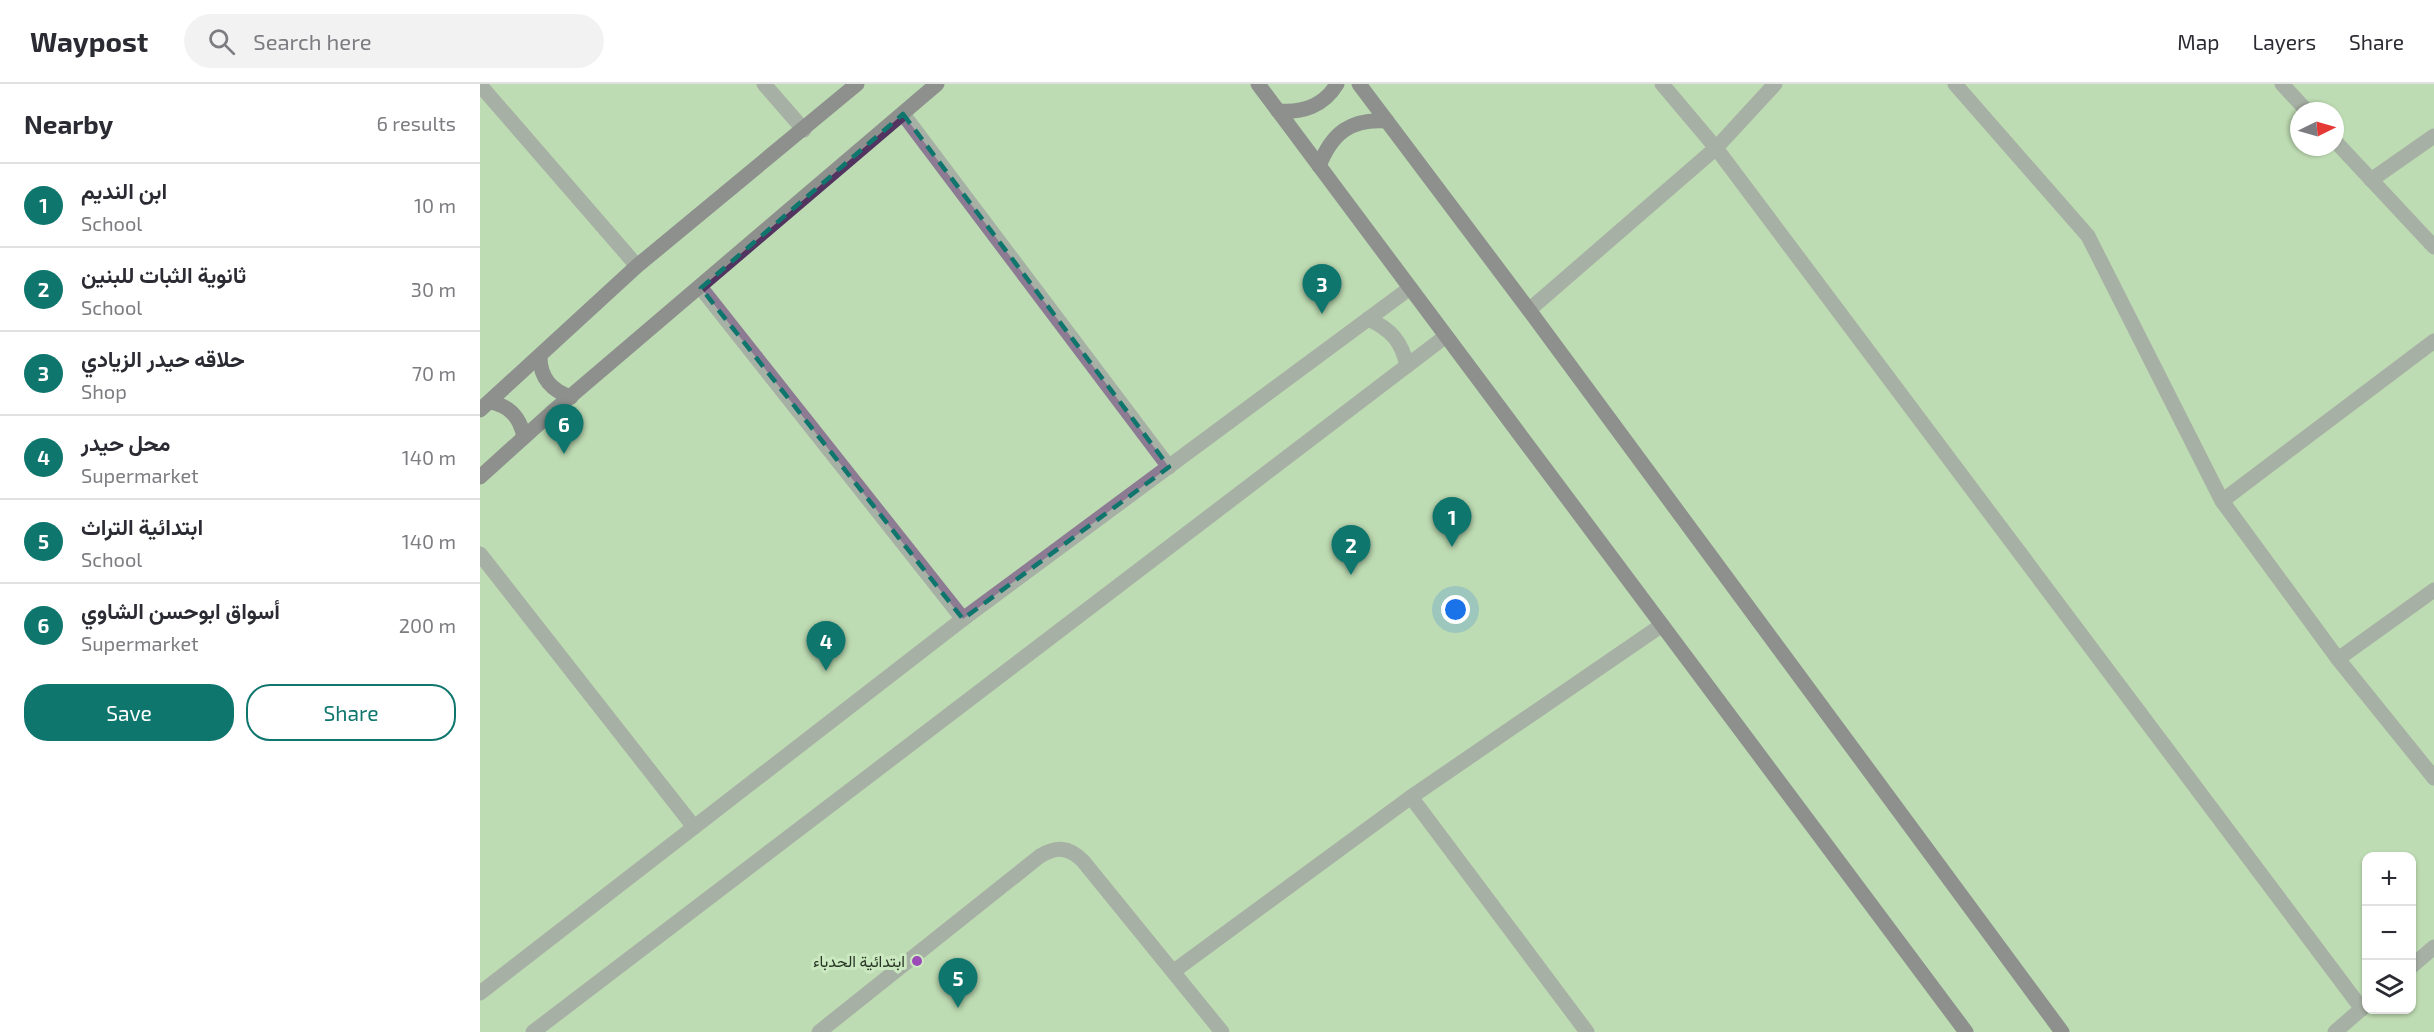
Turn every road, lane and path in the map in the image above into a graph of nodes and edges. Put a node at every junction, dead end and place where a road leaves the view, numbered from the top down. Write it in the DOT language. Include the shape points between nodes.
graph roads {
  1 [pos="764,84"];
  2 [pos="857,84"];
  3 [pos="937,84"];
  4 [pos="1258,84"];
  5 [pos="1337,84"];
  6 [pos="1359,84"];
  7 [pos="1662,84"];
  8 [pos="1775,84"];
  9 [pos="1955,84"];
  10 [pos="2282,84"];
  11 [pos="480,85"];
  12 [pos="2299,102"];
  13 [pos="1278,111"];
  14 [pos="903,114"];
  15 [pos="1387,121"];
  16 [pos="804,130"];
  17 [pos="2434,135"];
  18 [pos="1716,148"];
  19 [pos="2344,150"];
  20 [pos="1319,166"];
  21 [pos="2372,180"];
  22 [pos="2434,247"];
  23 [pos="637,266"];
  24 [pos="701,288"];
  25 [pos="1410,288"];
  26 [pos="1529,310"];
  27 [pos="1368,319"];
  28 [pos="1446,336"];
  29 [pos="2434,341"];
  30 [pos="540,357"];
  31 [pos="1407,366"];
  32 [pos="571,397"];
  33 [pos="485,406"];
  34 [pos="524,437"];
  35 [pos="1169,467"];
  36 [pos="480,477"];
  37 [pos="2222,501"];
  38 [pos="480,554"];
  39 [pos="2434,590"];
  40 [pos="963,619"];
  41 [pos="1662,625"];
  42 [pos="2338,659"];
  43 [pos="2434,778"];
  44 [pos="1410,797"];
  45 [pos="694,827"];
  46 [pos="2434,947"];
  47 [pos="2416,963"];
  48 [pos="1174,971"];
  49 [pos="481,991"];
  50 [pos="2362,1004"];
  51 [pos="2362,1009"];
  52 [pos="533,1032"];
  53 [pos="819,1032"];
  54 [pos="1222,1032"];
  55 [pos="1587,1032"];
  56 [pos="1966,1032"];
  57 [pos="2062,1032"];
  58 [pos="2335,1032"];
  1 -- 16 [label="street"];
  2 -- 16 [label="main road"];
  3 -- 14 [label="main road"];
  4 -- 13 [label="main road"];
  5 -- 13 [label="main road" via="1316,105 1305,110"];
  6 -- 15 [label="main road"];
  7 -- 18 [label="street"];
  8 -- 18 [label="street"];
  9 -- 37 [label="street" via="2088,236"];
  10 -- 12 [label="street"];
  11 -- 23 [label="street"];
  13 -- 20 [label="main road"];
  14 -- 24 [label="main road"];
  14 -- 35 [label="street"];
  15 -- 20 [label="main road" via="1372,120 1344,129 1333,139"];
  15 -- 26 [label="main road"];
  16 -- 23 [label="main road"];
  17 -- 21 [label="street"];
  18 -- 26 [label="street"];
  18 -- 50 [label="street"];
  19 -- 21 [label="street"];
  20 -- 25 [label="main road"];
  21 -- 22 [label="street"];
  23 -- 30 [label="main road"];
  24 -- 32 [label="main road"];
  24 -- 40 [label="street"];
  25 -- 27 [label="street"];
  25 -- 28 [label="main road"];
  26 -- 57 [label="main road"];
  27 -- 31 [label="street" via="1399,342"];
  27 -- 35 [label="street"];
  28 -- 31 [label="street"];
  28 -- 41 [label="main road"];
  29 -- 37 [label="street"];
  30 -- 32 [label="main road" via="548,383"];
  30 -- 33 [label="main road"];
  31 -- 52 [label="street"];
  32 -- 34 [label="main road"];
  33 -- 34 [label="main road" via="507,407 514,412"];
  34 -- 36 [label="main road"];
  35 -- 40 [label="street"];
  37 -- 42 [label="street"];
  38 -- 45 [label="street"];
  39 -- 42 [label="street"];
  40 -- 45 [label="street"];
  41 -- 44 [label="street"];
  41 -- 56 [label="main road"];
  42 -- 43 [label="street"];
  44 -- 48 [label="street"];
  44 -- 55 [label="street"];
  45 -- 49 [label="street"];
  46 -- 47 [label="street"];
  48 -- 53 [label="street" via="1074,852 1063,848 1050,850"];
  48 -- 54 [label="street"];
  51 -- 58 [label="street"];
}
